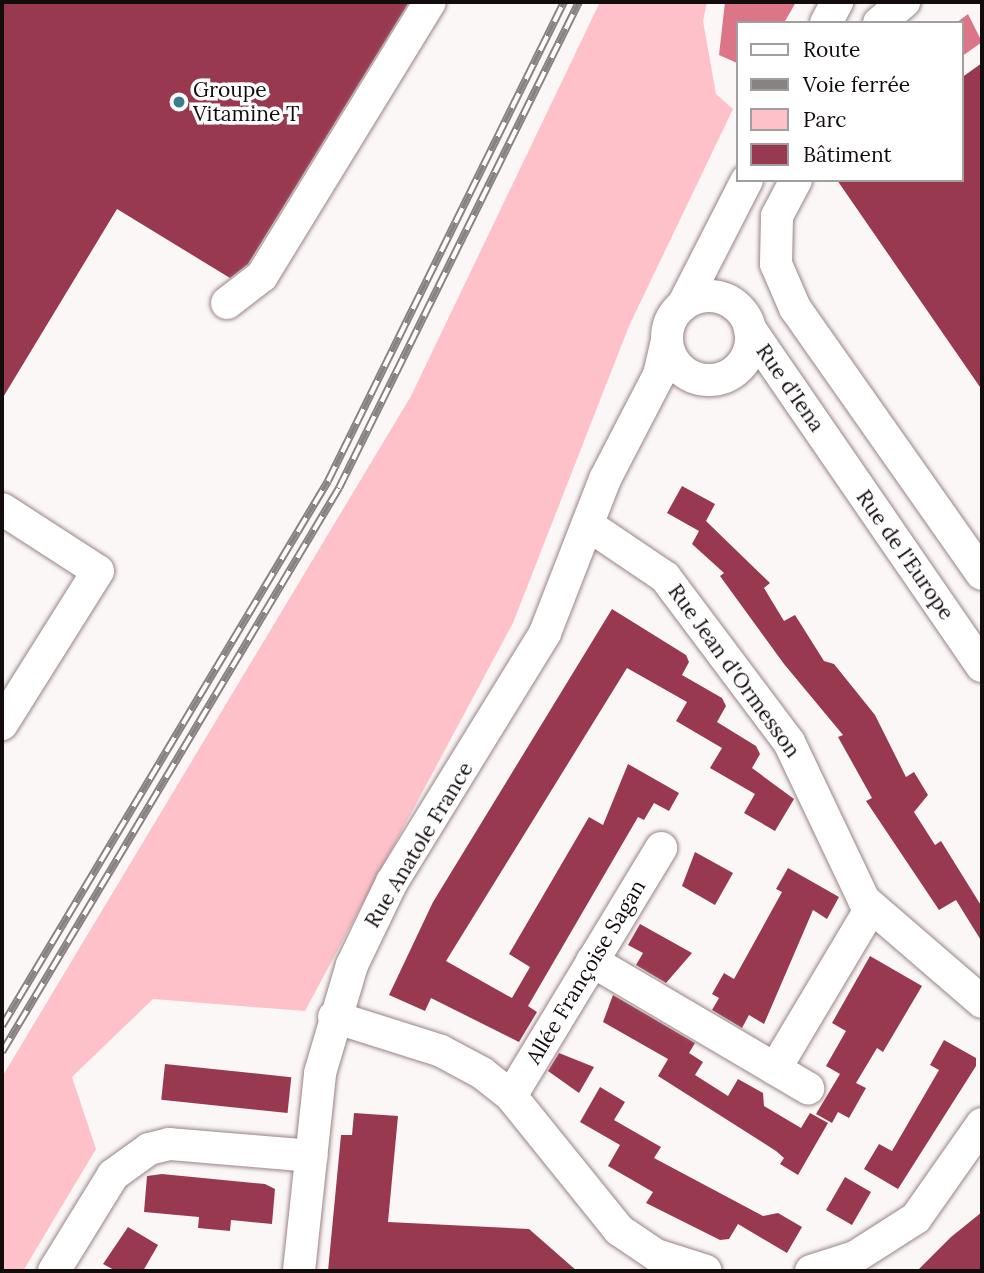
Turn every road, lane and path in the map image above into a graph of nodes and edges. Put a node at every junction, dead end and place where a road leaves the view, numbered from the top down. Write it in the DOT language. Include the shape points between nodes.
graph roads {
  1 [pos="430,2"];
  2 [pos="837,2"];
  3 [pos="904,2"];
  4 [pos="827,21"];
  5 [pos="881,21"];
  6 [pos="746,182"];
  7 [pos="795,182"];
  8 [pos="728,217"];
  9 [pos="227,303"];
  10 [pos="683,305"];
  11 [pos="745,319"];
  12 [pos="667,341"];
  13 [pos="715,380"];
  14 [pos="829,444"];
  15 [pos="622,445"];
  16 [pos="2,509"];
  17 [pos="588,525"];
  18 [pos="982,574"];
  19 [pos="982,666"];
  20 [pos="2,724"];
  21 [pos="661,848"];
  22 [pos="871,908"];
  23 [pos="592,961"];
  24 [pos="982,1002"];
  25 [pos="334,1017"];
  26 [pos="775,1069"];
  27 [pos="808,1088"];
  28 [pos="511,1096"];
  29 [pos="982,1124"];
  30 [pos="311,1156"];
  31 [pos="54,1271"];
  32 [pos="299,1271"];
  33 [pos="706,1271"];
  34 [pos="811,1271"];
  1 -- 9 [label="street" via="262,276"];
  2 -- 4 [label="street"];
  3 -- 5 [label="street"];
  6 -- 8 [label="street"];
  7 -- 18 [label="street" via="777,216 776,264 795,308"];
  8 -- 10 [label="street"];
  8 -- 11 [label="street, Rue d'Iena" via="726,275"];
  10 -- 11 [label="street" via="716,297"];
  10 -- 12 [label="street" via="670,321"];
  11 -- 13 [label="street" via="747,356"];
  11 -- 14 [label="street, Rue d'Iena"];
  12 -- 13 [label="street" via="682,372"];
  12 -- 15 [label="street, Rue Anatole France" via="659,375"];
  13 -- 14 [label="street, Rue d'Iena" via="769,389"];
  13 -- 15 [label="street, Rue Anatole France" via="667,399"];
  14 -- 19 [label="street, Rue de l'Europe"];
  15 -- 17 [label="street, Rue Anatole France"];
  16 -- 20 [label="street" via="98,571"];
  17 -- 22 [label="street, Rue Jean d'Ormesson" via="666,577 782,731"];
  17 -- 25 [label="street, Rue Anatole France" via="541,642 384,895"];
  21 -- 23 [label="street, Allée Françoise Sagan"];
  22 -- 24 [label="street, Rue Jean d'Ormesson"];
  22 -- 26 [label="street"];
  23 -- 26 [label="street"];
  23 -- 28 [label="street, Allée Françoise Sagan"];
  25 -- 28 [label="street" via="454,1056"];
  25 -- 30 [label="street, Rue Anatole France" via="320,1073"];
  26 -- 27 [label="street"];
  28 -- 33 [label="street" via="619,1230 656,1255"];
  29 -- 34 [label="street" via="916,1218 864,1252"];
  30 -- 31 [label="street" via="169,1144 149,1149 113,1175"];
  30 -- 32 [label="street, Rue Anatole France"];
}
